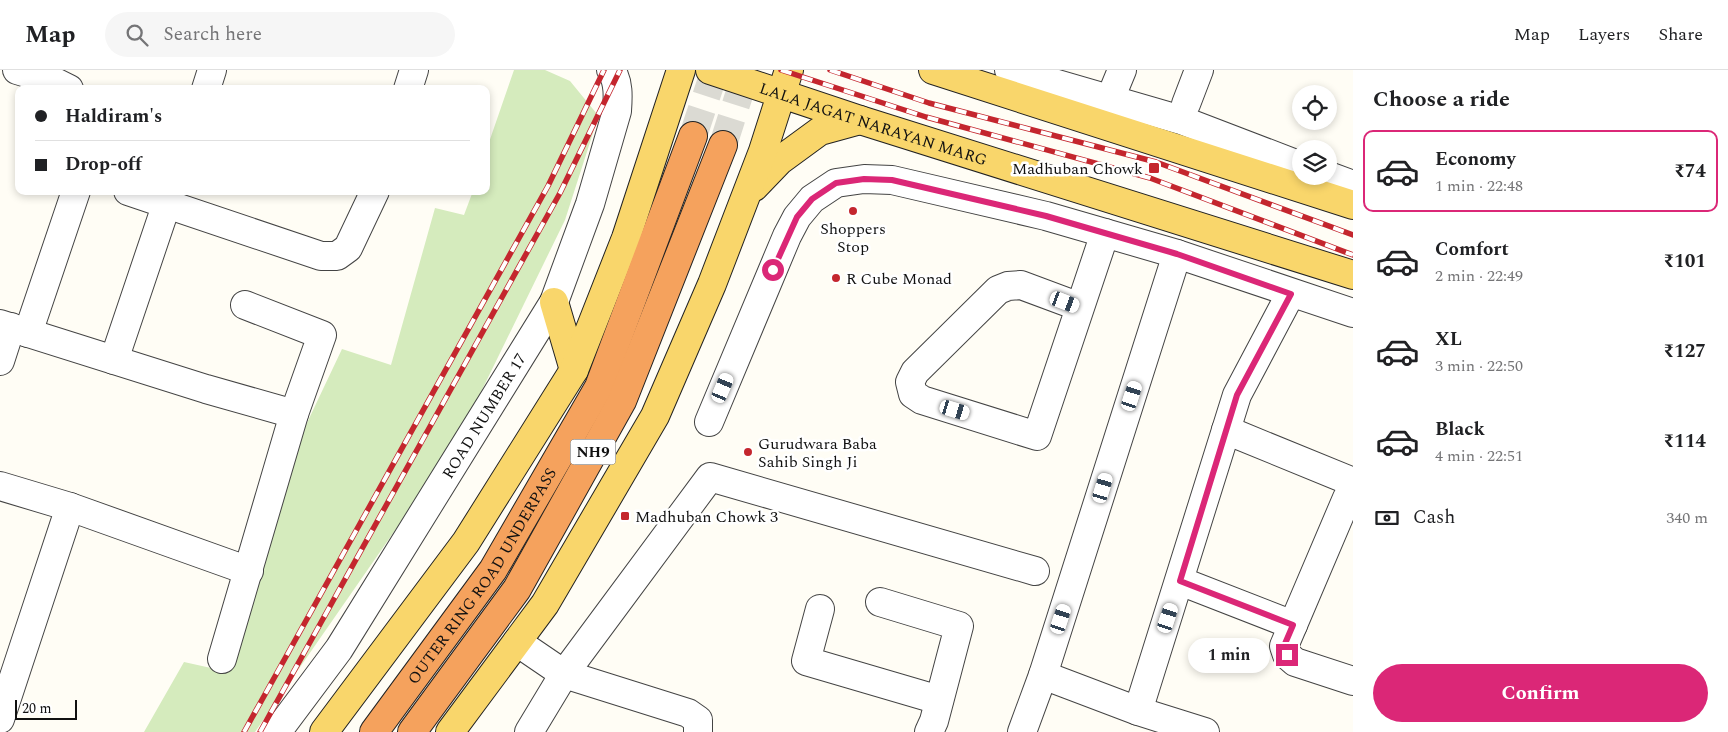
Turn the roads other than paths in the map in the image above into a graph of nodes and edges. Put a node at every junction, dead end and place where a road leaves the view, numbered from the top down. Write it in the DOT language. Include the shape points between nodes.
graph roads {
  1 [pos="17,70"];
  2 [pos="212,70"];
  3 [pos="414,70"];
  4 [pos="611,70"];
  5 [pos="681,70"];
  6 [pos="710,70"];
  7 [pos="934,70"];
  8 [pos="1009,70"];
  9 [pos="1199,70"];
  10 [pos="785,82"];
  11 [pos="61,85"];
  12 [pos="207,85"];
  13 [pos="409,85"];
  14 [pos="1186,104"];
  15 [pos="860,120"];
  16 [pos="693,136"];
  17 [pos="723,145"];
  18 [pos="1292,163"];
  19 [pos="1337,179"];
  20 [pos="1353,186"];
  21 [pos="74,195"];
  22 [pos="151,195"];
  23 [pos="373,195"];
  24 [pos="745,197"];
  25 [pos="169,198"];
  26 [pos="1353,206"];
  27 [pos="1105,233"];
  28 [pos="1177,254"];
  29 [pos="1353,275"];
  30 [pos="1291,294"];
  31 [pos="554,302"];
  32 [pos="245,305"];
  33 [pos="1080,307"];
  34 [pos="1353,313"];
  35 [pos="13,328"];
  36 [pos="114,360"];
  37 [pos="0,361"];
  38 [pos="574,370"];
  39 [pos="294,414"];
  40 [pos="709,422"];
  41 [pos="1226,430"];
  42 [pos="0,486"];
  43 [pos="1352,493"];
  44 [pos="70,507"];
  45 [pos="249,571"];
  46 [pos="1035,571"];
  47 [pos="1180,581"];
  48 [pos="880,602"];
  49 [pos="820,609"];
  50 [pos="1293,625"];
  51 [pos="517,642"];
  52 [pos="222,659"];
  53 [pos="8,669"];
  54 [pos="564,674"];
  55 [pos="1043,675"];
  56 [pos="1353,681"];
  57 [pos="939,700"];
  58 [pos="1138,711"];
  59 [pos="0,719"];
  60 [pos="277,732"];
  61 [pos="324,732"];
  62 [pos="374,732"];
  63 [pos="412,732"];
  64 [pos="450,732"];
  65 [pos="529,732"];
  66 [pos="698,732"];
  67 [pos="929,732"];
  68 [pos="1022,732"];
  69 [pos="1205,732"];
  1 -- 11 [label="street"];
  2 -- 12 [label="street"];
  3 -- 13 [label="street"];
  4 -- 31 [label="street, ROAD NUMBER 17" via="618,96 617,111 590,204"];
  5 -- 38 [label="main road" via="626,238"];
  6 -- 10 [label="main road, LALA JAGAT NARAYAN MARG"];
  7 -- 26 [label="main road"];
  8 -- 18 [label="street" via="1181,120"];
  9 -- 14 [label="street"];
  10 -- 15 [label="main road, LALA JAGAT NARAYAN MARG"];
  10 -- 24 [label="main road"];
  15 -- 24 [label="main road" via="820,131 779,160"];
  15 -- 29 [label="main road, LALA JAGAT NARAYAN MARG"];
  16 -- 62 [label="highway, OUTER RING ROAD UNDERPASS" via="599,387 493,570"];
  17 -- 63 [label="highway, OUTER RING ROAD UNDERPASS / NH9" via="622,400 517,589"];
  19 -- 20 [label="street"];
  21 -- 35 [label="street"];
  22 -- 25 [label="street"];
  23 -- 25 [label="street" via="348,248 337,256 321,256"];
  24 -- 51 [label="main road" via="712,284 655,416 545,604"];
  25 -- 36 [label="street"];
  27 -- 28 [label="street"];
  27 -- 33 [label="street"];
  27 -- 40 [label="street" via="892,180 836,183 812,199 797,217"];
  28 -- 30 [label="street"];
  28 -- 55 [label="street"];
  30 -- 34 [label="street"];
  30 -- 41 [label="street" via="1237,395"];
  31 -- 38 [label="main road"];
  31 -- 60 [label="street, ROAD NUMBER 17" via="344,641"];
  32 -- 39 [label="street" via="322,335"];
  33 -- 33 [label="street" via="1037,436 922,400 913,394 910,382 915,372 998,290 1021,285"];
  35 -- 36 [label="street"];
  35 -- 37 [label="street"];
  36 -- 39 [label="street"];
  38 -- 61 [label="main road" via="466,542"];
  39 -- 45 [label="street"];
  41 -- 43 [label="street"];
  41 -- 47 [label="street"];
  42 -- 44 [label="street"];
  43 -- 50 [label="street"];
  44 -- 45 [label="street"];
  44 -- 53 [label="street"];
  45 -- 52 [label="street"];
  46 -- 54 [label="street" via="710,477"];
  47 -- 50 [label="street"];
  47 -- 58 [label="street"];
  48 -- 57 [label="street" via="959,626"];
  49 -- 57 [label="street" via="806,660"];
  50 -- 56 [label="street" via="1284,646 1287,655 1295,662"];
  51 -- 54 [label="street"];
  51 -- 64 [label="main road"];
  53 -- 59 [label="street"];
  54 -- 65 [label="street"];
  54 -- 66 [label="street" via="688,713 698,720"];
  55 -- 58 [label="street"];
  55 -- 68 [label="street"];
  57 -- 67 [label="street"];
  58 -- 69 [label="street"];
}
